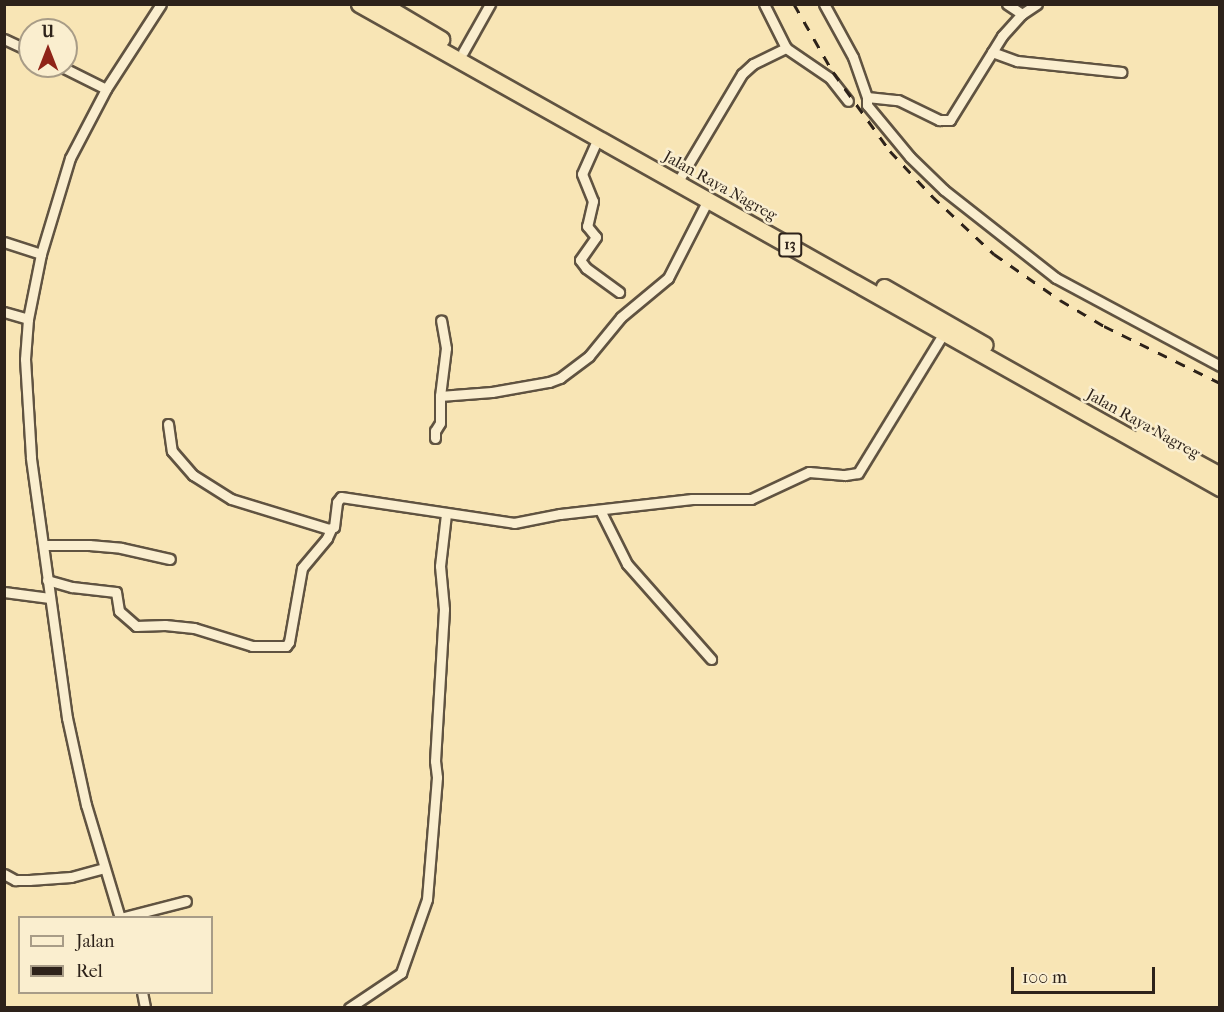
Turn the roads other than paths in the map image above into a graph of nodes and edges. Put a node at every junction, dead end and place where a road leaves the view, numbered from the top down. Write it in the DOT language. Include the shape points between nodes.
graph roads {
  1 [pos="161,4"];
  2 [pos="359,4"];
  3 [pos="382,4"];
  4 [pos="490,4"];
  5 [pos="764,4"];
  6 [pos="824,4"];
  7 [pos="1007,4"];
  8 [pos="1037,4"];
  9 [pos="1022,14"];
  10 [pos="4,39"];
  11 [pos="18,45"];
  12 [pos="786,48"];
  13 [pos="463,52"];
  14 [pos="992,52"];
  15 [pos="1121,72"];
  16 [pos="78,75"];
  17 [pos="106,89"];
  18 [pos="867,97"];
  19 [pos="848,101"];
  20 [pos="598,138"];
  21 [pos="679,178"];
  22 [pos="708,200"];
  23 [pos="4,242"];
  24 [pos="41,254"];
  25 [pos="619,292"];
  26 [pos="4,312"];
  27 [pos="28,319"];
  28 [pos="441,320"];
  29 [pos="946,329"];
  30 [pos="1220,366"];
  31 [pos="440,396"];
  32 [pos="168,424"];
  33 [pos="435,438"];
  34 [pos="1220,475"];
  35 [pos="1220,488"];
  36 [pos="600,510"];
  37 [pos="446,514"];
  38 [pos="331,529"];
  39 [pos="44,545"];
  40 [pos="170,559"];
  41 [pos="47,580"];
  42 [pos="4,592"];
  43 [pos="50,598"];
  44 [pos="711,659"];
  45 [pos="104,868"];
  46 [pos="4,874"];
  47 [pos="186,901"];
  48 [pos="119,916"];
  49 [pos="128,916"];
  50 [pos="349,1008"];
  1 -- 17 [label="street"];
  2 -- 20 [label="highway, Jalan Raya Nagreg / 13"];
  3 -- 13 [label="highway, Jalan Raya Nagreg / 13"];
  4 -- 13 [label="street"];
  5 -- 12 [label="street"];
  6 -- 18 [label="street" via="853,57"];
  7 -- 9 [label="street"];
  8 -- 9 [label="street"];
  9 -- 14 [label="street"];
  10 -- 11 [label="street"];
  12 -- 19 [label="street" via="830,78"];
  12 -- 21 [label="street" via="753,64 742,74"];
  13 -- 21 [label="highway, Jalan Raya Nagreg / 13"];
  14 -- 15 [label="street" via="1017,61"];
  14 -- 18 [label="street" via="950,120 939,120 898,100"];
  16 -- 17 [label="street"];
  17 -- 24 [label="street" via="70,158"];
  18 -- 30 [label="street" via="867,105 910,157 964,207 1037,265"];
  20 -- 21 [label="highway, Jalan Raya Nagreg / 13"];
  20 -- 25 [label="street" via="582,174 593,201 587,226 596,237 580,260"];
  21 -- 22 [label="highway, Jalan Raya Nagreg / 13"];
  21 -- 29 [label="highway, Jalan Raya Nagreg / 13"];
  22 -- 29 [label="highway, Jalan Raya Nagreg / 13"];
  22 -- 31 [label="street" via="668,278 626,312 589,356 560,378 505,391"];
  23 -- 24 [label="street"];
  24 -- 27 [label="street"];
  26 -- 27 [label="street"];
  27 -- 39 [label="street" via="29,435"];
  28 -- 31 [label="street" via="446,348"];
  29 -- 34 [label="highway, Jalan Raya Nagreg / 13"];
  29 -- 35 [label="highway, Jalan Raya Nagreg / 13"];
  29 -- 36 [label="street" via="858,473 809,472 751,499 692,499"];
  31 -- 33 [label="street" via="440,423"];
  32 -- 38 [label="street" via="172,451 184,468 201,481 231,499"];
  36 -- 37 [label="street" via="514,523"];
  36 -- 44 [label="street" via="627,564"];
  37 -- 38 [label="street" via="341,497"];
  37 -- 50 [label="street" via="440,566 444,609 437,777 427,899 401,973"];
  38 -- 41 [label="street" via="302,568 286,646 252,646 194,628 136,626 118,611 116,592"];
  39 -- 40 [label="street" via="121,548"];
  39 -- 41 [label="street"];
  41 -- 43 [label="street"];
  42 -- 43 [label="street"];
  43 -- 45 [label="street" via="71,742"];
  45 -- 46 [label="street" via="71,877 29,880 15,880"];
  45 -- 48 [label="street"];
  47 -- 49 [label="street"];
}
